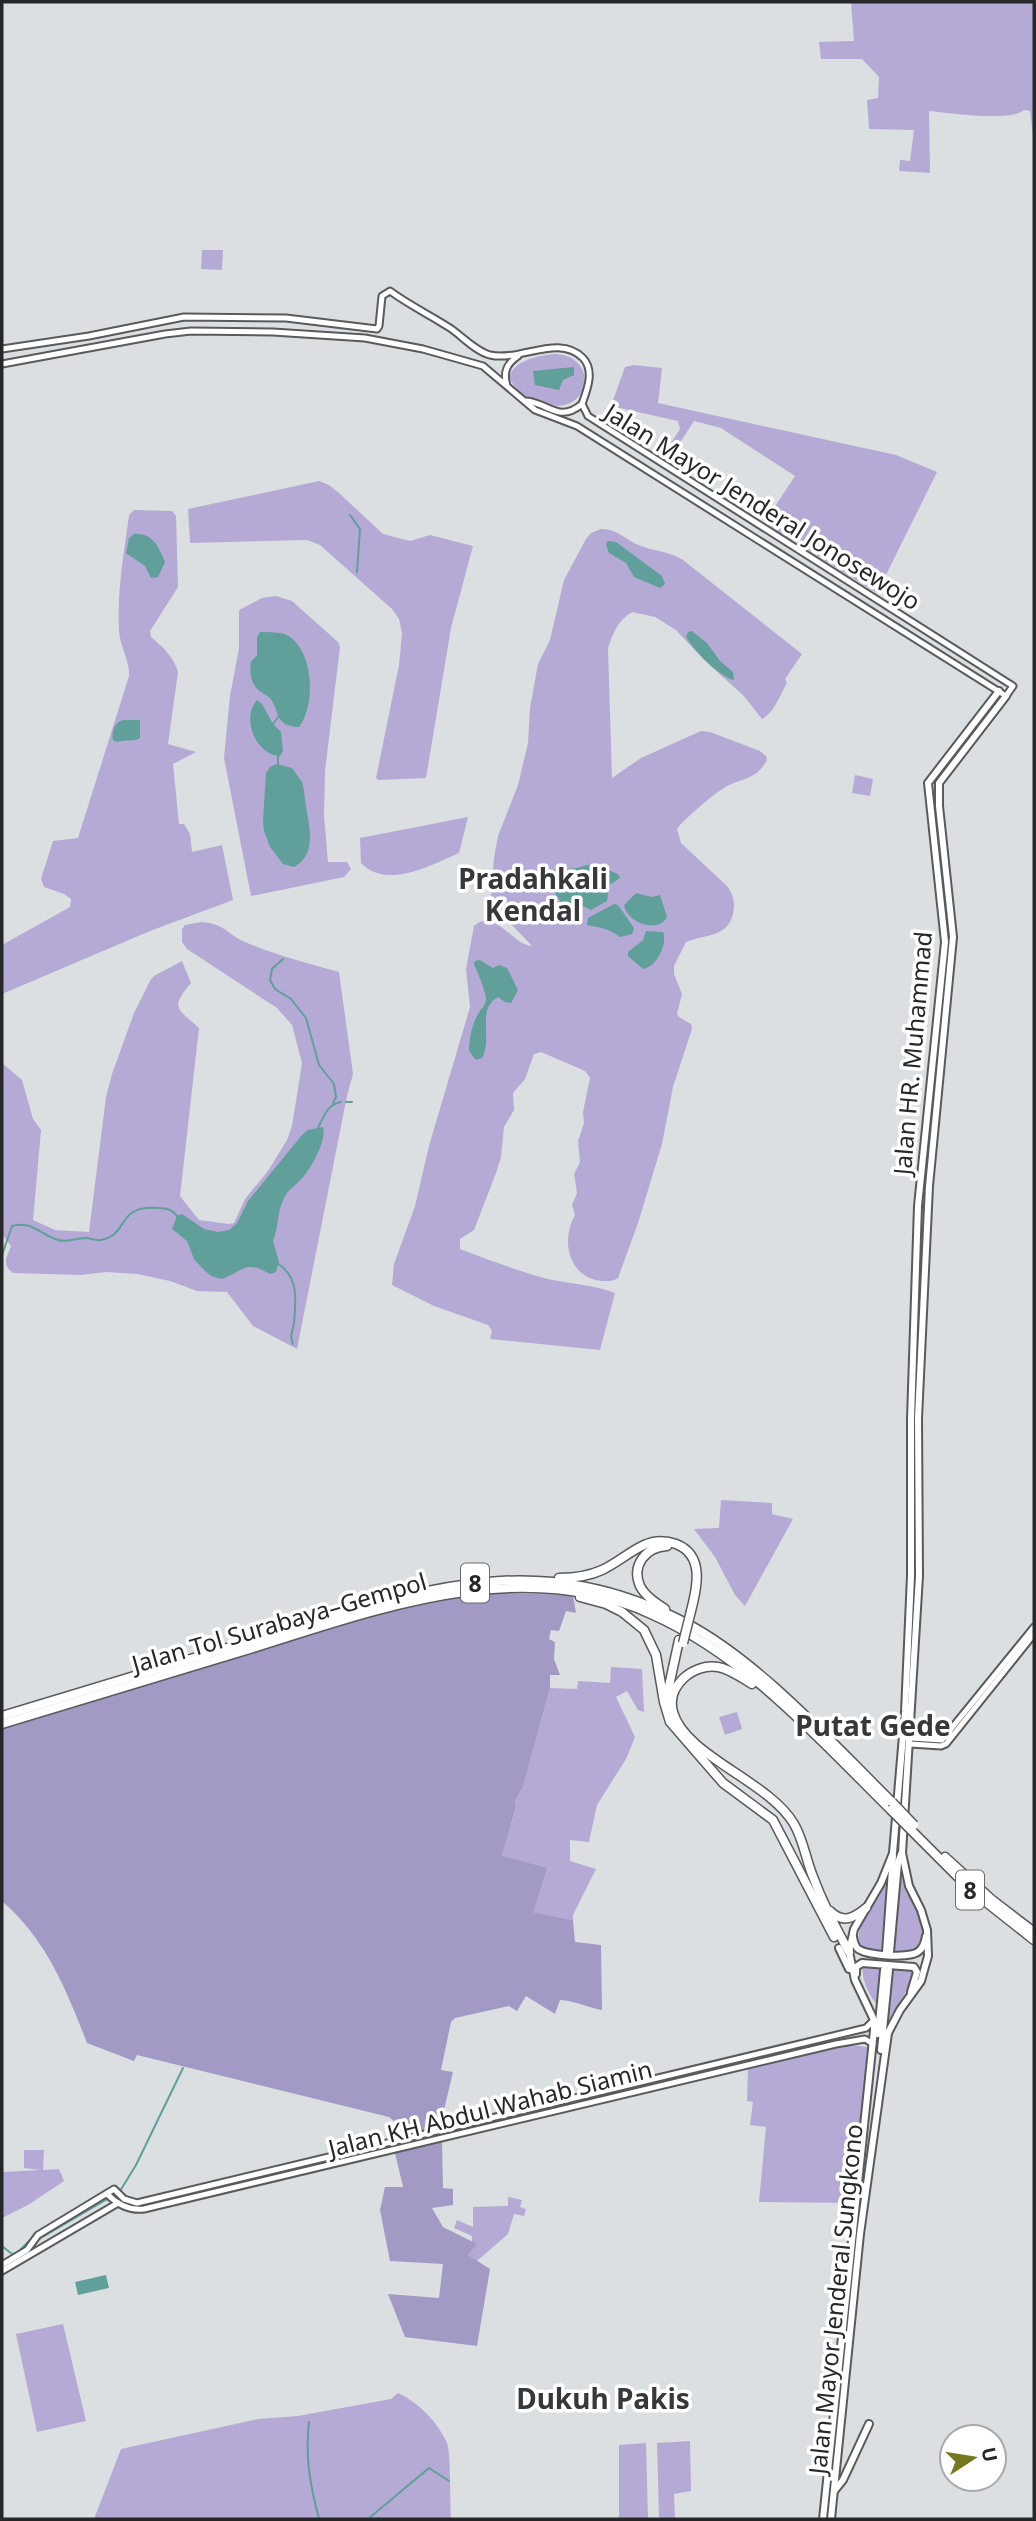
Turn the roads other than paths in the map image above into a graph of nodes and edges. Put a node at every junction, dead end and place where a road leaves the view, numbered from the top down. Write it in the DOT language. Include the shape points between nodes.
graph roads {
  1 [pos="208,316"];
  2 [pos="366,328"];
  3 [pos="209,331"];
  4 [pos="89,337"];
  5 [pos="365,338"];
  6 [pos="2,349"];
  7 [pos="92,349"];
  8 [pos="518,356"];
  9 [pos="2,364"];
  10 [pos="507,386"];
  11 [pos="523,401"];
  12 [pos="582,404"];
  13 [pos="608,429"];
  14 [pos="601,440"];
  15 [pos="706,492"];
  16 [pos="699,502"];
  17 [pos="747,517"];
  18 [pos="739,528"];
  19 [pos="848,583"];
  20 [pos="841,592"];
  21 [pos="872,598"];
  22 [pos="864,606"];
  23 [pos="1007,681"];
  24 [pos="1002,693"];
  25 [pos="940,898"];
  26 [pos="949,898"];
  27 [pos="938,1043"];
  28 [pos="929,1130"];
  29 [pos="916,1359"];
  30 [pos="915,1576"];
  31 [pos="532,1580"];
  32 [pos="554,1590"];
  33 [pos="689,1609"];
  34 [pos="687,1623"];
  35 [pos="1034,1631"];
  36 [pos="681,1641"];
  37 [pos="773,1696"];
  38 [pos="672,1698"];
  39 [pos="665,1707"];
  40 [pos="2,1716"];
  41 [pos="2,1724"];
  42 [pos="910,1741"];
  43 [pos="891,1806"];
  44 [pos="782,1809"];
  45 [pos="774,1820"];
  46 [pos="793,1823"];
  47 [pos="913,1828"];
  48 [pos="781,1832"];
  49 [pos="893,1853"];
  50 [pos="902,1853"];
  51 [pos="824,1903"];
  52 [pos="866,1908"];
  53 [pos="856,1926"];
  54 [pos="927,1930"];
  55 [pos="1034,1932"];
  56 [pos="834,1937"];
  57 [pos="1034,1940"];
  58 [pos="839,1948"];
  59 [pos="849,1952"];
  60 [pos="919,1960"];
  61 [pos="927,1964"];
  62 [pos="855,1980"];
  63 [pos="860,1990"];
  64 [pos="910,1996"];
  65 [pos="874,2020"];
  66 [pos="852,2031"];
  67 [pos="854,2041"];
  68 [pos="873,2044"];
  69 [pos="768,2050"];
  70 [pos="770,2059"];
  71 [pos="631,2083"];
  72 [pos="880,2083"];
  73 [pos="870,2084"];
  74 [pos="633,2091"];
  75 [pos="477,2120"];
  76 [pos="468,2123"];
  77 [pos="478,2129"];
  78 [pos="470,2131"];
  79 [pos="353,2150"];
  80 [pos="355,2159"];
  81 [pos="239,2177"];
  82 [pos="228,2180"];
  83 [pos="241,2185"];
  84 [pos="230,2188"];
  85 [pos="107,2195"];
  86 [pos="123,2198"];
  87 [pos="116,2203"];
  88 [pos="856,2234"];
  89 [pos="2,2268"];
  90 [pos="869,2424"];
  91 [pos="834,2491"];
  92 [pos="823,2519"];
  93 [pos="831,2519"];
  1 -- 2 [label="main road" via="286,318"];
  1 -- 3 [label="main road"];
  1 -- 4 [label="main road"];
  2 -- 5 [label="main road"];
  2 -- 8 [label="main road, Jalan Mayor Jenderal Jonosewojo" via="378,328 382,296 390,291 486,354"];
  3 -- 5 [label="main road, Jalan Mayor Jenderal Jonosewojo"];
  3 -- 7 [label="main road, Jalan Mayor Jenderal Jonosewojo" via="168,333"];
  4 -- 6 [label="main road"];
  4 -- 7 [label="main road"];
  5 -- 10 [label="main road, Jalan Mayor Jenderal Jonosewojo" via="477,363"];
  7 -- 9 [label="main road, Jalan Mayor Jenderal Jonosewojo"];
  8 -- 10 [label="main road" via="506,369"];
  8 -- 12 [label="main road, Jalan Mayor Jenderal Jonosewojo" via="563,348 580,355 588,365 589,380"];
  10 -- 11 [label="main road, Jalan Mayor Jenderal Jonosewojo"];
  11 -- 12 [label="main road" via="561,413"];
  11 -- 14 [label="main road, Jalan Mayor Jenderal Jonosewojo"];
  12 -- 13 [label="main road, Jalan Mayor Jenderal Jonosewojo" via="588,416"];
  13 -- 14 [label="main road" via="601,432"];
  13 -- 15 [label="main road, Jalan Mayor Jenderal Jonosewojo"];
  14 -- 16 [label="main road, Jalan Mayor Jenderal Jonosewojo"];
  15 -- 16 [label="main road"];
  15 -- 17 [label="main road, Jalan Mayor Jenderal Jonosewojo"];
  16 -- 18 [label="main road, Jalan Mayor Jenderal Jonosewojo"];
  17 -- 18 [label="main road" via="738,521"];
  17 -- 19 [label="main road, Jalan Mayor Jenderal Jonosewojo"];
  18 -- 20 [label="main road, Jalan Mayor Jenderal Jonosewojo"];
  19 -- 20 [label="main road" via="849,589"];
  19 -- 21 [label="main road, Jalan Mayor Jenderal Jonosewojo"];
  20 -- 22 [label="main road, Jalan Mayor Jenderal Jonosewojo"];
  21 -- 22 [label="main road" via="865,600"];
  21 -- 23 [label="main road, Jalan Mayor Jenderal Jonosewojo"];
  22 -- 24 [label="main road, Jalan Mayor Jenderal Jonosewojo"];
  23 -- 24 [label="main road"];
  23 -- 24 [label="main road, Jalan Mayor Jenderal Jonosewojo" via="1013,686"];
  24 -- 25 [label="main road, Jalan HR. Muhammad" via="928,783"];
  24 -- 26 [label="main road, Jalan HR. Muhammad" via="939,783"];
  25 -- 26 [label="main road"];
  25 -- 27 [label="main road, Jalan HR. Muhammad" via="945,942"];
  26 -- 27 [label="main road, Jalan HR. Muhammad" via="953,937"];
  27 -- 28 [label="main road, Jalan HR. Muhammad"];
  28 -- 29 [label="main road, Jalan HR. Muhammad" via="921,1339"];
  28 -- 29 [label="main road, Jalan HR. Muhammad" via="918,1206"];
  29 -- 30 [label="main road"];
  30 -- 42 [label="main road"];
  30 -- 49 [label="main road"];
  31 -- 33 [label="highway" via="582,1576 644,1545 668,1541 687,1551 695,1565 696,1590"];
  31 -- 34 [label="highway, Jalan Tol Surabaya–Gempol / 8" via="621,1595"];
  31 -- 40 [label="highway, Jalan Tol Surabaya–Gempol / 8" via="473,1583 366,1606"];
  32 -- 37 [label="highway, Jalan Tol Surabaya–Gempol / 8" via="604,1597 652,1614 716,1651"];
  32 -- 39 [label="highway" via="606,1604 644,1630 656,1655"];
  32 -- 41 [label="highway, Jalan Tol Surabaya–Gempol / 8" via="484,1590 436,1596"];
  33 -- 34 [label="highway" via="692,1575 688,1560 670,1546 654,1548 638,1567 640,1585"];
  33 -- 36 [label="highway, bridge"];
  34 -- 43 [label="highway, Jalan Tol Surabaya–Gempol / 8" via="746,1664 792,1704"];
  35 -- 42 [label="main road" via="942,1740"];
  36 -- 38 [label="highway"];
  36 -- 39 [label="highway"];
  37 -- 38 [label="highway" via="727,1670 709,1667 683,1678"];
  37 -- 43 [label="highway, Jalan Tol Surabaya–Gempol / 8"];
  38 -- 44 [label="highway" via="674,1715 687,1735"];
  39 -- 45 [label="highway" via="676,1731 723,1783"];
  42 -- 50 [label="main road"];
  43 -- 47 [label="highway, Jalan Tol Surabaya–Gempol / 8, bridge"];
  44 -- 45 [label="highway" via="784,1818"];
  44 -- 46 [label="highway"];
  45 -- 48 [label="highway"];
  46 -- 48 [label="highway"];
  46 -- 51 [label="highway"];
  47 -- 55 [label="highway, Jalan Tol Surabaya–Gempol / 8"];
  47 -- 57 [label="highway, Jalan Tol Surabaya–Gempol / 8" via="972,1891"];
  48 -- 56 [label="highway"];
  49 -- 50 [label="main road" via="888,1952"];
  49 -- 52 [label="main road"];
  50 -- 54 [label="main road" via="909,1886"];
  51 -- 52 [label="highway" via="843,1919"];
  51 -- 59 [label="highway"];
  52 -- 53 [label="main road"];
  53 -- 54 [label="main road" via="853,1938 857,1948 888,1955 917,1953"];
  53 -- 59 [label="main road"];
  54 -- 61 [label="main road"];
  58 -- 62 [label="main road"];
  59 -- 62 [label="main road"];
  60 -- 61 [label="main road"];
  61 -- 64 [label="main road"];
  62 -- 63 [label="main road"];
  63 -- 64 [label="main road" via="855,1971 859,1964 911,1967 917,1971"];
  63 -- 65 [label="main road"];
  64 -- 72 [label="main road" via="888,2033"];
  65 -- 66 [label="main road, Jalan KH Abdul Wahab Siamin" via="866,2028"];
  65 -- 68 [label="main road"];
  66 -- 67 [label="main road"];
  66 -- 69 [label="main road, Jalan KH Abdul Wahab Siamin"];
  67 -- 68 [label="main road, Jalan KH Abdul Wahab Siamin" via="865,2039"];
  67 -- 70 [label="main road, Jalan KH Abdul Wahab Siamin"];
  68 -- 73 [label="main road"];
  69 -- 70 [label="main road"];
  69 -- 71 [label="main road, Jalan KH Abdul Wahab Siamin"];
  70 -- 74 [label="main road, Jalan KH Abdul Wahab Siamin"];
  71 -- 74 [label="main road"];
  71 -- 75 [label="main road, Jalan KH Abdul Wahab Siamin"];
  72 -- 73 [label="main road" via="887,1970"];
  72 -- 88 [label="main road, Jalan Mayor Jenderal Sungkono"];
  73 -- 88 [label="main road, Jalan Mayor Jenderal Sungkono"];
  74 -- 77 [label="main road, Jalan KH Abdul Wahab Siamin"];
  75 -- 76 [label="main road, Jalan KH Abdul Wahab Siamin"];
  75 -- 77 [label="main road"];
  76 -- 78 [label="main road"];
  76 -- 79 [label="main road, Jalan KH Abdul Wahab Siamin"];
  77 -- 78 [label="main road, Jalan KH Abdul Wahab Siamin"];
  78 -- 80 [label="main road, Jalan KH Abdul Wahab Siamin"];
  79 -- 80 [label="main road"];
  79 -- 81 [label="main road, Jalan KH Abdul Wahab Siamin"];
  80 -- 83 [label="main road, Jalan KH Abdul Wahab Siamin"];
  81 -- 82 [label="main road, Jalan KH Abdul Wahab Siamin"];
  81 -- 83 [label="main road"];
  82 -- 84 [label="main road"];
  82 -- 86 [label="main road, Jalan KH Abdul Wahab Siamin" via="137,2203"];
  83 -- 84 [label="main road, Jalan KH Abdul Wahab Siamin"];
  84 -- 87 [label="main road, Jalan KH Abdul Wahab Siamin" via="136,2210"];
  85 -- 86 [label="main road" via="114,2190"];
  85 -- 87 [label="main road"];
  85 -- 89 [label="main road" via="33,2241"];
  86 -- 87 [label="main road"];
  87 -- 89 [label="main road"];
  88 -- 91 [label="main road, Jalan Mayor Jenderal Sungkono"];
  88 -- 92 [label="main road, Jalan Mayor Jenderal Sungkono"];
  90 -- 91 [label="main road"];
  91 -- 93 [label="main road, Jalan Mayor Jenderal Sungkono"];
}
